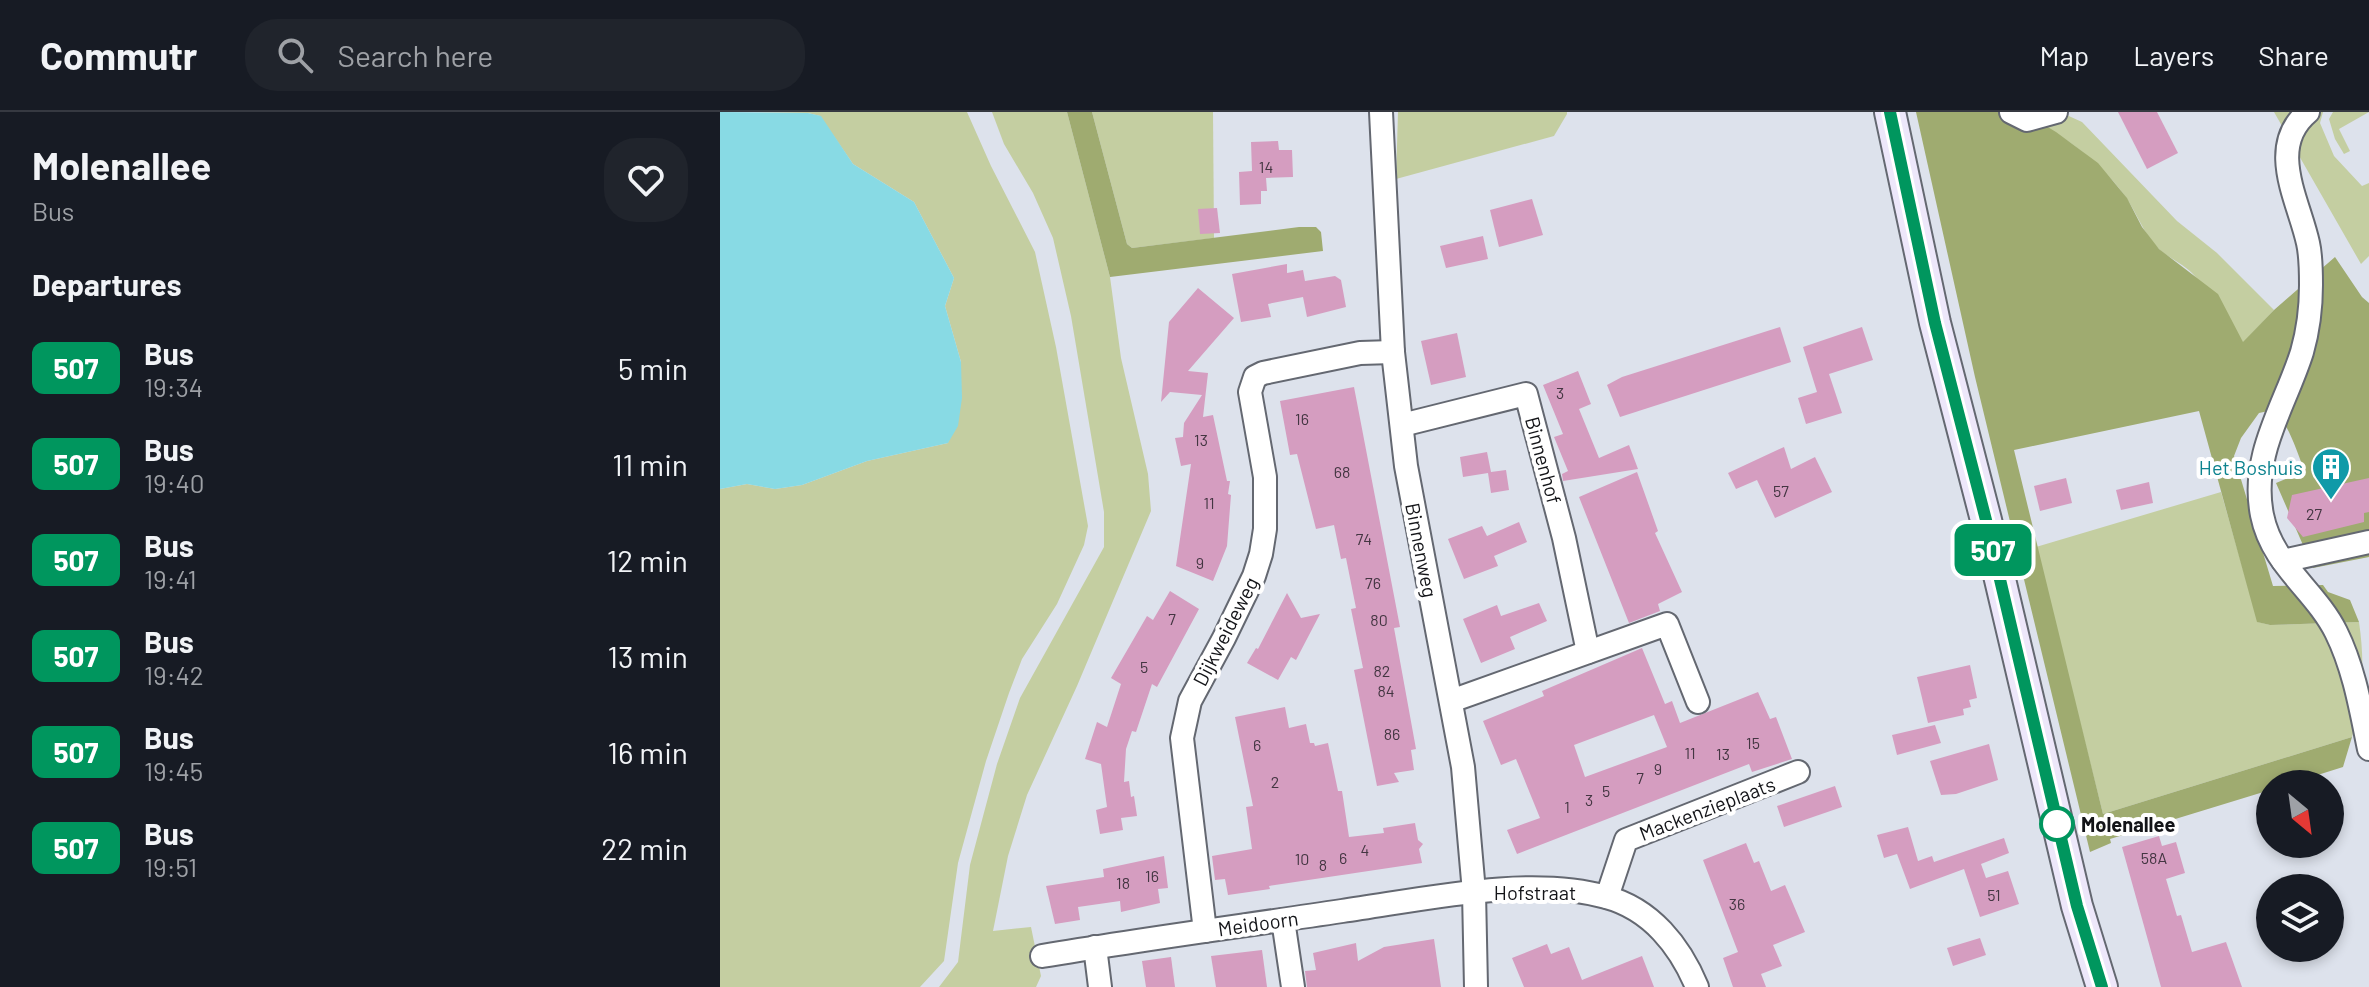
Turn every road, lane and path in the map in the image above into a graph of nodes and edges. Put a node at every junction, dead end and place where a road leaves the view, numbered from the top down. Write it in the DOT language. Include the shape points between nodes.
graph roads {
  1 [pos="1381,112"];
  2 [pos="1890,112"];
  3 [pos="2011,112"];
  4 [pos="2056,112"];
  5 [pos="2308,112"];
  6 [pos="1393,352"];
  7 [pos="1402,425"];
  8 [pos="2369,542"];
  9 [pos="2283,561"];
  10 [pos="1588,652"];
  11 [pos="1451,701"];
  12 [pos="1698,702"];
  13 [pos="2369,749"];
  14 [pos="1798,772"];
  15 [pos="1474,892"];
  16 [pos="1607,897"];
  17 [pos="1283,920"];
  18 [pos="1205,931"];
  19 [pos="1095,947"];
  20 [pos="1042,956"];
  21 [pos="1100,987"];
  22 [pos="1293,987"];
  23 [pos="1476,987"];
  24 [pos="1697,987"];
  25 [pos="2102,987"];
  1 -- 6 [label="street, Binnenweg"];
  2 -- 25 [label="main road" via="1935,323 2077,906"];
  3 -- 4 [label="street" via="2027,120"];
  5 -- 9 [label="street" via="2295,127 2286,162 2308,244 2306,335 2259,475 2265,527"];
  6 -- 7 [label="street, Binnenweg"];
  6 -- 18 [label="street, Dijkweideweg" via="1360,353 1263,373 1250,385 1265,477 1261,554 1190,701 1182,738"];
  7 -- 10 [label="street, Binnenhof" via="1526,394"];
  7 -- 11 [label="street, Binnenweg"];
  8 -- 9 [label="street"];
  9 -- 13 [label="street" via="2336,630"];
  10 -- 11 [label="street"];
  10 -- 12 [label="street" via="1667,624"];
  11 -- 15 [label="street, Binnenweg" via="1463,767"];
  14 -- 16 [label="street, Mackenzieplaats" via="1626,840"];
  15 -- 16 [label="street, Hofstraat" via="1552,889"];
  15 -- 17 [label="street, Meidoorn"];
  15 -- 23 [label="street, Binnenweg"];
  16 -- 24 [label="street, Hofstraat" via="1658,927"];
  17 -- 18 [label="street, Meidoorn"];
  17 -- 22 [label="street"];
  18 -- 19 [label="street, Meidoorn"];
  19 -- 20 [label="street, Meidoorn"];
  19 -- 21 [label="street"];
}
